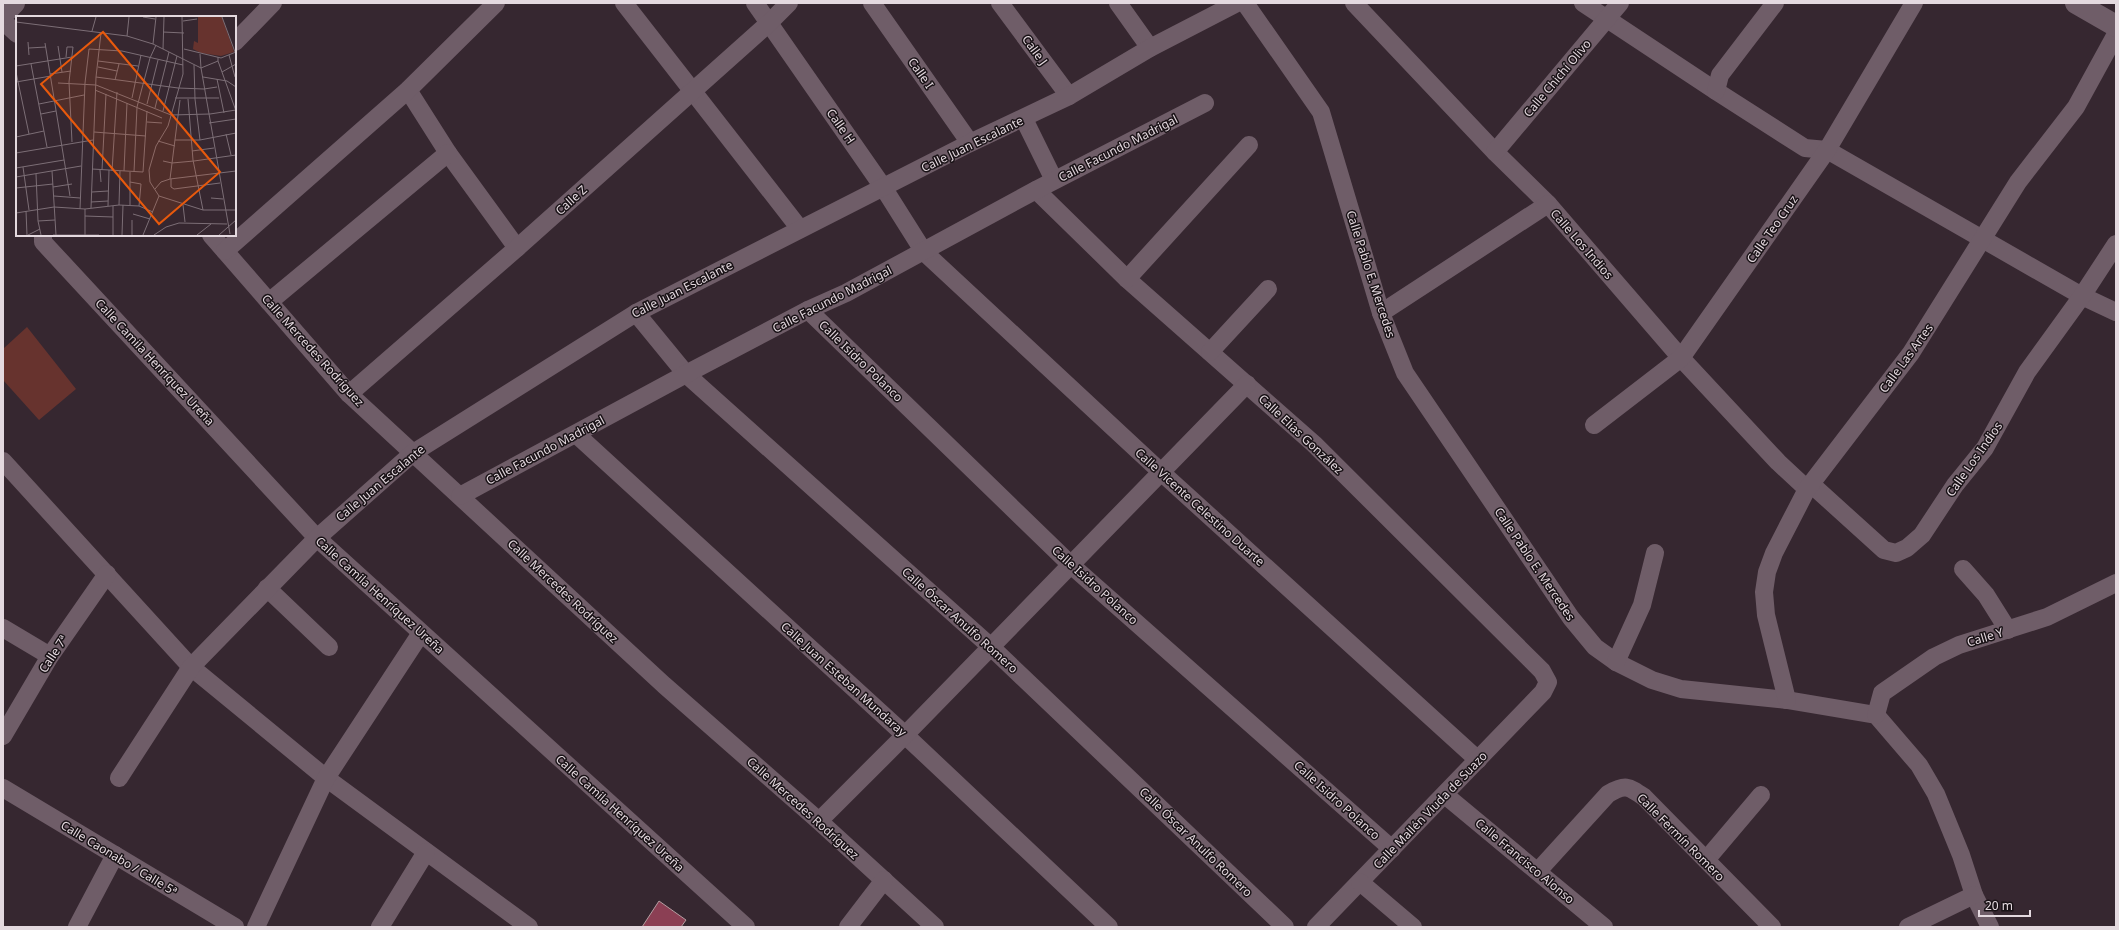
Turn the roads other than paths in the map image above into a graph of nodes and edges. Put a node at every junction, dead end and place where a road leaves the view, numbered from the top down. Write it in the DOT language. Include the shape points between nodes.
graph roads {
  1 [pos="14,3"];
  2 [pos="273,3"];
  3 [pos="496,3"];
  4 [pos="624,3"];
  5 [pos="755,3"];
  6 [pos="789,3"];
  7 [pos="872,3"];
  8 [pos="1000,3"];
  9 [pos="1118,3"];
  10 [pos="1237,3"];
  11 [pos="1245,3"];
  12 [pos="1354,3"];
  13 [pos="1583,3"];
  14 [pos="1620,3"];
  15 [pos="1775,3"];
  16 [pos="1914,3"];
  17 [pos="2076,3"];
  18 [pos="3,14"];
  19 [pos="1606,19"];
  20 [pos="3,21"];
  21 [pos="769,23"];
  22 [pos="2116,26"];
  23 [pos="16,33"];
  24 [pos="2116,34"];
  25 [pos="236,41"];
  26 [pos="1150,48"];
  27 [pos="408,90"];
  28 [pos="693,91"];
  29 [pos="1716,91"];
  30 [pos="1069,96"];
  31 [pos="1205,103"];
  32 [pos="1024,119"];
  33 [pos="970,143"];
  34 [pos="1249,145"];
  35 [pos="1827,150"];
  36 [pos="1494,152"];
  37 [pos="448,153"];
  38 [pos="1054,180"];
  39 [pos="883,187"];
  40 [pos="1036,190"];
  41 [pos="1548,204"];
  42 [pos="800,229"];
  43 [pos="43,236"];
  44 [pos="212,236"];
  45 [pos="1981,239"];
  46 [pos="2116,244"];
  47 [pos="517,248"];
  48 [pos="225,251"];
  49 [pos="924,252"];
  50 [pos="1127,279"];
  51 [pos="1268,289"];
  52 [pos="2082,296"];
  53 [pos="269,302"];
  54 [pos="808,310"];
  55 [pos="636,312"];
  56 [pos="2116,312"];
  57 [pos="1381,313"];
  58 [pos="1210,352"];
  59 [pos="1681,358"];
  60 [pos="686,374"];
  61 [pos="1247,384"];
  62 [pos="349,394"];
  63 [pos="1594,425"];
  64 [pos="576,434"];
  65 [pos="413,453"];
  66 [pos="3,461"];
  67 [pos="1161,472"];
  68 [pos="1809,486"];
  69 [pos="460,496"];
  70 [pos="317,538"];
  71 [pos="1655,553"];
  72 [pos="1071,565"];
  73 [pos="1963,569"];
  74 [pos="107,574"];
  75 [pos="2116,583"];
  76 [pos="268,588"];
  77 [pos="3,628"];
  78 [pos="2008,630"];
  79 [pos="420,632"];
  80 [pos="328,647"];
  81 [pos="991,647"];
  82 [pos="50,656"];
  83 [pos="1616,662"];
  84 [pos="191,667"];
  85 [pos="1543,692"];
  86 [pos="1787,700"];
  87 [pos="1876,715"];
  88 [pos="905,735"];
  89 [pos="3,736"];
  90 [pos="1478,760"];
  91 [pos="119,778"];
  92 [pos="326,778"];
  93 [pos="3,788"];
  94 [pos="1445,795"];
  95 [pos="1761,795"];
  96 [pos="819,821"];
  97 [pos="1392,849"];
  98 [pos="426,852"];
  99 [pos="116,856"];
  100 [pos="1706,860"];
  101 [pos="1538,871"];
  102 [pos="884,880"];
  103 [pos="1360,882"];
  104 [pos="1974,895"];
  105 [pos="77,927"];
  106 [pos="235,927"];
  107 [pos="256,927"];
  108 [pos="380,927"];
  109 [pos="529,927"];
  110 [pos="746,927"];
  111 [pos="848,927"];
  112 [pos="935,927"];
  113 [pos="1109,927"];
  114 [pos="1285,927"];
  115 [pos="1316,927"];
  116 [pos="1413,927"];
  117 [pos="1604,927"];
  118 [pos="1772,927"];
  119 [pos="1908,927"];
  120 [pos="1990,927"];
  1 -- 18 [label="street"];
  2 -- 25 [label="street"];
  3 -- 27 [label="street"];
  4 -- 28 [label="street"];
  5 -- 21 [label="street, Calle H"];
  6 -- 21 [label="street, Calle Z"];
  7 -- 33 [label="street, Calle I"];
  8 -- 30 [label="street, Calle J"];
  9 -- 26 [label="street"];
  10 -- 26 [label="street, Calle Juan Escalante"];
  11 -- 57 [label="street, Calle Pablo E. Mercedes" via="1321,112"];
  12 -- 36 [label="street, Calle Los Indios"];
  13 -- 19 [label="street"];
  14 -- 19 [label="street, Calle Chichí Olivo"];
  15 -- 29 [label="street" via="1720,75"];
  16 -- 35 [label="street, Calle Teo Cruz"];
  17 -- 22 [label="street"];
  19 -- 29 [label="street"];
  19 -- 36 [label="street, Calle Chichí Olivo"];
  20 -- 23 [label="street"];
  21 -- 28 [label="street, Calle Z"];
  21 -- 39 [label="street, Calle H"];
  24 -- 45 [label="street, Calle Las Artes" via="2076,107 2018,182"];
  26 -- 30 [label="street, Calle Juan Escalante"];
  27 -- 37 [label="street"];
  27 -- 48 [label="street"];
  28 -- 42 [label="street"];
  28 -- 47 [label="street, Calle Z"];
  29 -- 35 [label="street" via="1805,148"];
  30 -- 32 [label="street, Calle Juan Escalante"];
  31 -- 38 [label="street, Calle Facundo Madrigal"];
  32 -- 33 [label="street, Calle Juan Escalante"];
  32 -- 38 [label="street"];
  33 -- 39 [label="street, Calle Juan Escalante"];
  34 -- 50 [label="street"];
  35 -- 45 [label="street"];
  35 -- 59 [label="street, Calle Teo Cruz"];
  36 -- 41 [label="street, Calle Los Indios"];
  37 -- 47 [label="street"];
  37 -- 53 [label="street"];
  38 -- 40 [label="street, Calle Facundo Madrigal"];
  39 -- 42 [label="street, Calle Juan Escalante"];
  39 -- 49 [label="street, Calle H"];
  40 -- 49 [label="street, Calle Facundo Madrigal"];
  40 -- 50 [label="street, Calle Elías González"];
  41 -- 57 [label="street"];
  41 -- 59 [label="street, Calle Los Indios"];
  42 -- 55 [label="street, Calle Juan Escalante"];
  43 -- 70 [label="street, Calle Camila Henríquez Ureña" via="44,242"];
  44 -- 48 [label="street, Calle Mercedes Rodríguez"];
  45 -- 52 [label="street"];
  45 -- 68 [label="street, Calle Las Artes" via="1911,353"];
  46 -- 52 [label="street, Calle Los Indios"];
  47 -- 62 [label="street, Calle Z"];
  48 -- 53 [label="street, Calle Mercedes Rodríguez"];
  49 -- 54 [label="street, Calle Facundo Madrigal"];
  49 -- 67 [label="street, Calle Vicente Celestino Duarte"];
  50 -- 58 [label="street, Calle Elías González"];
  51 -- 58 [label="street"];
  52 -- 56 [label="street"];
  52 -- 68 [label="street, Calle Los Indios" via="2027,372 1985,448 1955,485 1922,535 1907,548 1896,553 1884,550"];
  53 -- 62 [label="street, Calle Mercedes Rodríguez"];
  54 -- 60 [label="street, Calle Facundo Madrigal"];
  54 -- 72 [label="street, Calle Isidro Polanco"];
  55 -- 60 [label="street, Calle Óscar Anulfo Romero"];
  55 -- 65 [label="street, Calle Juan Escalante"];
  57 -- 83 [label="street, Calle Pablo E. Mercedes" via="1410,380 1571,618 1595,647"];
  58 -- 61 [label="street, Calle Elías González"];
  59 -- 63 [label="street, Calle Teo Cruz"];
  59 -- 68 [label="street, Calle Los Indios" via="1778,462"];
  60 -- 64 [label="street, Calle Facundo Madrigal"];
  60 -- 81 [label="street, Calle Óscar Anulfo Romero"];
  61 -- 67 [label="street"];
  61 -- 85 [label="street, Calle Elías González" via="1314,444 1542,671 1548,682"];
  62 -- 65 [label="street, Calle Mercedes Rodríguez"];
  64 -- 69 [label="street, Calle Facundo Madrigal"];
  64 -- 88 [label="street, Calle Juan Esteban Mundaray"];
  65 -- 69 [label="street, Calle Mercedes Rodríguez"];
  65 -- 70 [label="street, Calle Juan Escalante"];
  66 -- 74 [label="street"];
  67 -- 72 [label="street"];
  67 -- 90 [label="street, Calle Vicente Celestino Duarte"];
  68 -- 86 [label="street, Calle Las Artes" via="1774,553 1767,572 1764,592 1766,615"];
  69 -- 96 [label="street, Calle Mercedes Rodríguez" via="664,685"];
  70 -- 76 [label="street, Calle Juan Escalante"];
  70 -- 79 [label="street, Calle Camila Henríquez Ureña"];
  71 -- 83 [label="street" via="1642,605"];
  72 -- 81 [label="street"];
  72 -- 97 [label="street, Calle Isidro Polanco"];
  73 -- 78 [label="street" via="1986,595"];
  74 -- 82 [label="street, Calle 7ª"];
  74 -- 84 [label="street"];
  75 -- 78 [label="street, Calle Y" via="2047,617"];
  76 -- 80 [label="street"];
  76 -- 84 [label="street, Calle Juan Escalante"];
  77 -- 82 [label="street"];
  78 -- 87 [label="street, Calle Y" via="1959,645 1913,670 1882,693"];
  79 -- 92 [label="street"];
  79 -- 110 [label="street, Calle Camila Henríquez Ureña"];
  81 -- 88 [label="street"];
  81 -- 114 [label="street, Calle Óscar Anulfo Romero"];
  82 -- 89 [label="street, Calle 7ª"];
  83 -- 86 [label="street, Calle Pablo E. Mercedes" via="1652,680 1681,689"];
  84 -- 91 [label="street, Calle Juan Escalante"];
  84 -- 92 [label="street"];
  85 -- 90 [label="street, Calle Mallén Viuda de Suazo"];
  86 -- 87 [label="street, Calle Pablo E. Mercedes"];
  87 -- 104 [label="street" via="1919,765 1936,794"];
  88 -- 96 [label="street"];
  88 -- 113 [label="street, Calle Juan Esteban Mundaray"];
  90 -- 94 [label="street, Calle Mallén Viuda de Suazo"];
  92 -- 98 [label="street"];
  92 -- 107 [label="street"];
  93 -- 99 [label="street, Calle Caonabo / Calle 5ª"];
  94 -- 97 [label="street, Calle Mallén Viuda de Suazo"];
  94 -- 101 [label="street, Calle Francisco Alonso"];
  95 -- 100 [label="street"];
  96 -- 102 [label="street, Calle Mercedes Rodríguez"];
  97 -- 103 [label="street, Calle Mallén Viuda de Suazo"];
  98 -- 108 [label="street"];
  98 -- 109 [label="street"];
  99 -- 105 [label="street"];
  99 -- 106 [label="street, Calle Caonabo / Calle 5ª"];
  100 -- 101 [label="street, Calle Fermín Romero" via="1644,797 1630,787 1620,787 1608,794"];
  100 -- 118 [label="street, Calle Fermín Romero"];
  101 -- 117 [label="street, Calle Francisco Alonso"];
  102 -- 111 [label="street"];
  102 -- 112 [label="street, Calle Mercedes Rodríguez"];
  103 -- 115 [label="street, Calle Mallén Viuda de Suazo"];
  103 -- 116 [label="street"];
  104 -- 119 [label="street"];
  104 -- 120 [label="street"];
}
